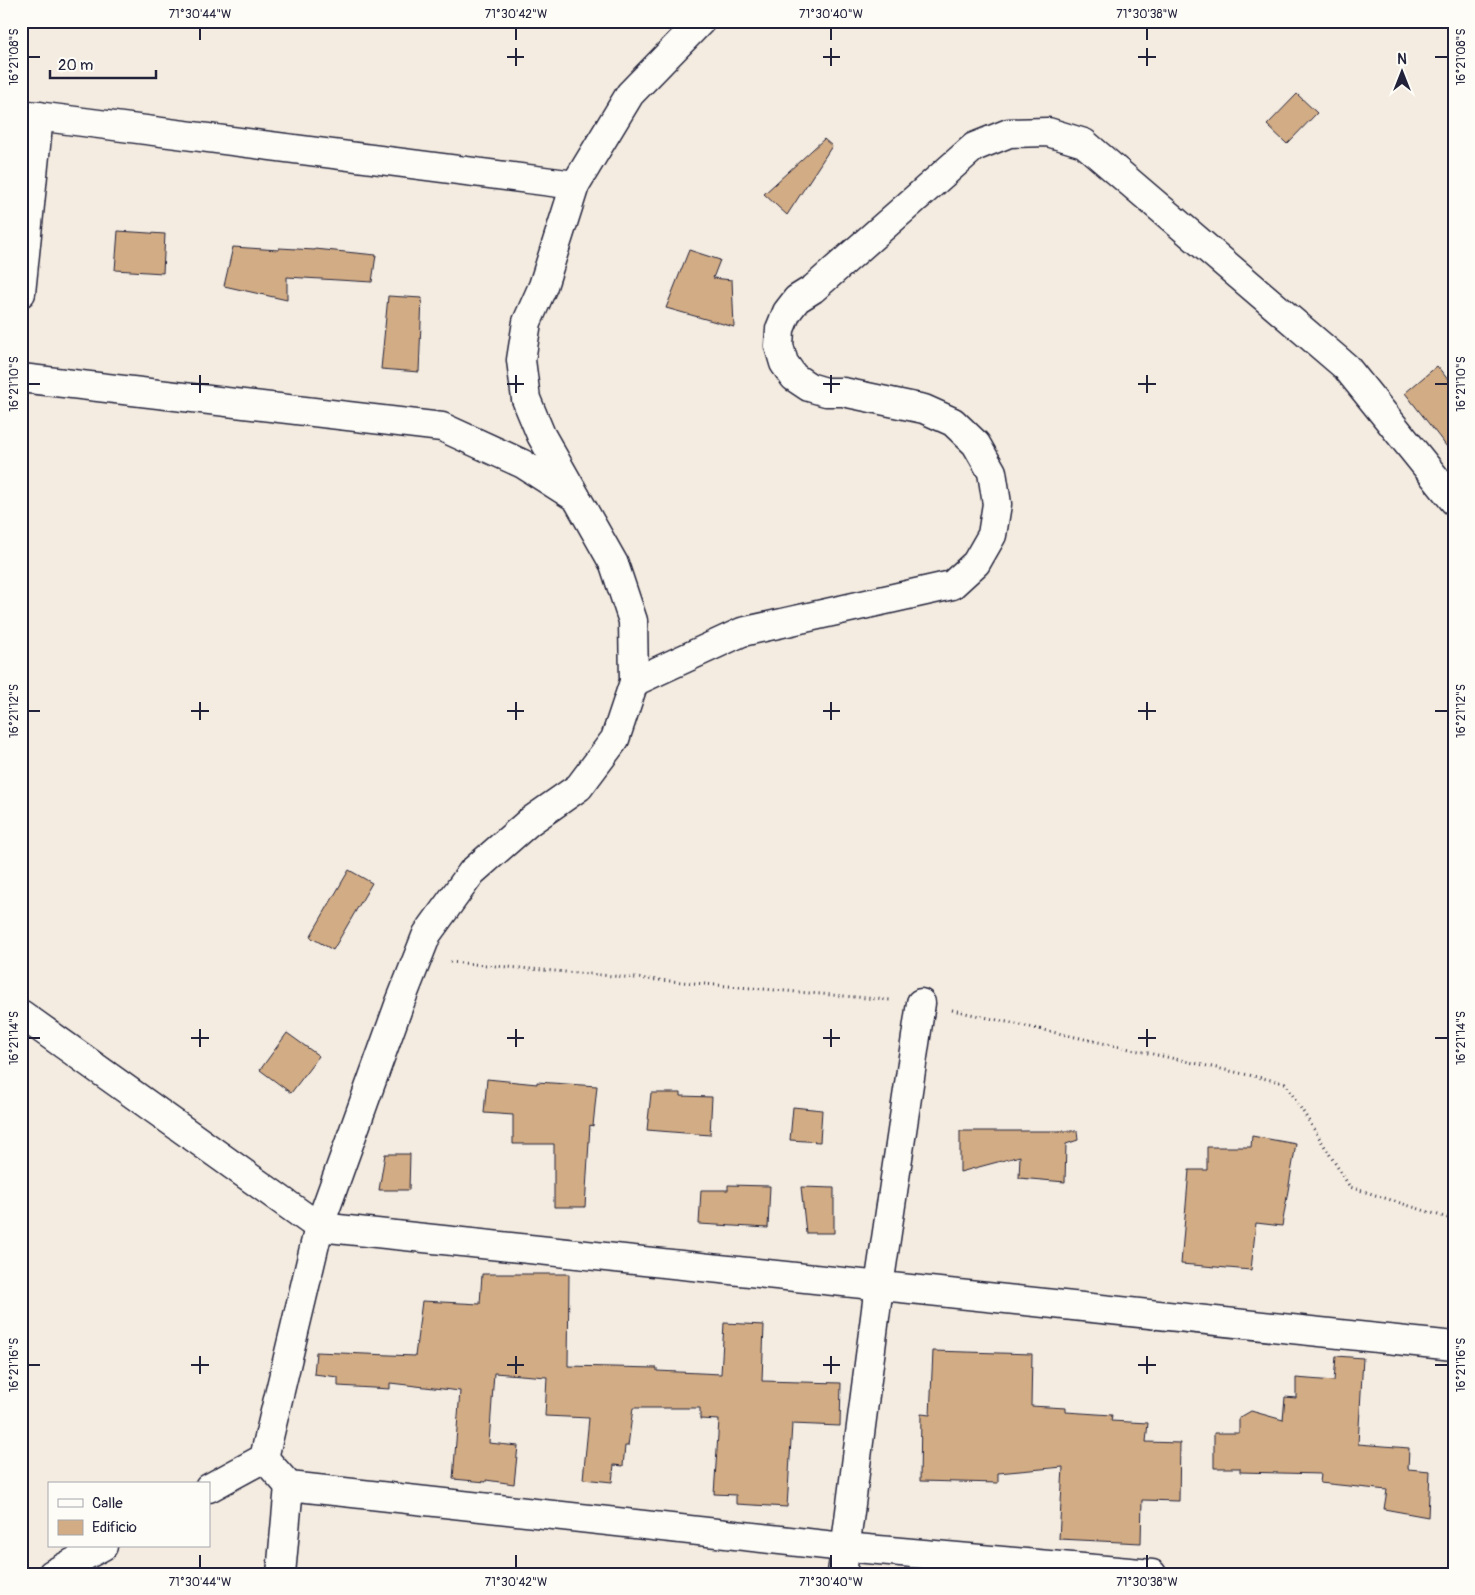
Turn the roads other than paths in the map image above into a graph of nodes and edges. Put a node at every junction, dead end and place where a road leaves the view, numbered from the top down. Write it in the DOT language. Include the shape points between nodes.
graph roads {
  1 [pos="701,21"];
  2 [pos="30,115"];
  3 [pos="575,185"];
  4 [pos="21,293"];
  5 [pos="21,378"];
  6 [pos="576,498"];
  7 [pos="1454,500"];
  8 [pos="634,682"];
  9 [pos="921,1003"];
  10 [pos="21,1014"];
  11 [pos="319,1228"];
  12 [pos="879,1286"];
  13 [pos="1454,1346"];
  14 [pos="264,1458"];
  15 [pos="289,1486"];
  16 [pos="210,1487"];
  17 [pos="844,1546"];
  18 [pos="98,1548"];
  19 [pos="52,1574"];
  20 [pos="280,1574"];
  21 [pos="842,1574"];
  22 [pos="1152,1574"];
  1 -- 3 [label="street" via="630,94"];
  2 -- 3 [label="street"];
  2 -- 4 [label="street"];
  3 -- 6 [label="street" via="543,286 527,322 521,360 526,399"];
  5 -- 6 [label="street" via="442,428 523,464"];
  6 -- 8 [label="street" via="614,564 633,621"];
  7 -- 8 [label="street" via="1346,367 1084,143 1048,132 1009,133 974,147 813,289 797,299 786,312 780,329 779,346 784,363 794,377 809,387 924,409 953,422 976,444 992,472 997,504 992,535 976,564 952,585 742,632"];
  8 -- 11 [label="street" via="615,739 578,787 529,822 472,872 427,934"];
  9 -- 12 [label="street"];
  10 -- 11 [label="street"];
  11 -- 12 [label="street"];
  11 -- 14 [label="street"];
  12 -- 13 [label="street"];
  12 -- 17 [label="street"];
  14 -- 15 [label="street"];
  14 -- 16 [label="street"];
  15 -- 17 [label="street"];
  15 -- 20 [label="street"];
  17 -- 21 [label="street"];
  17 -- 22 [label="street"];
  18 -- 19 [label="street"];
}
